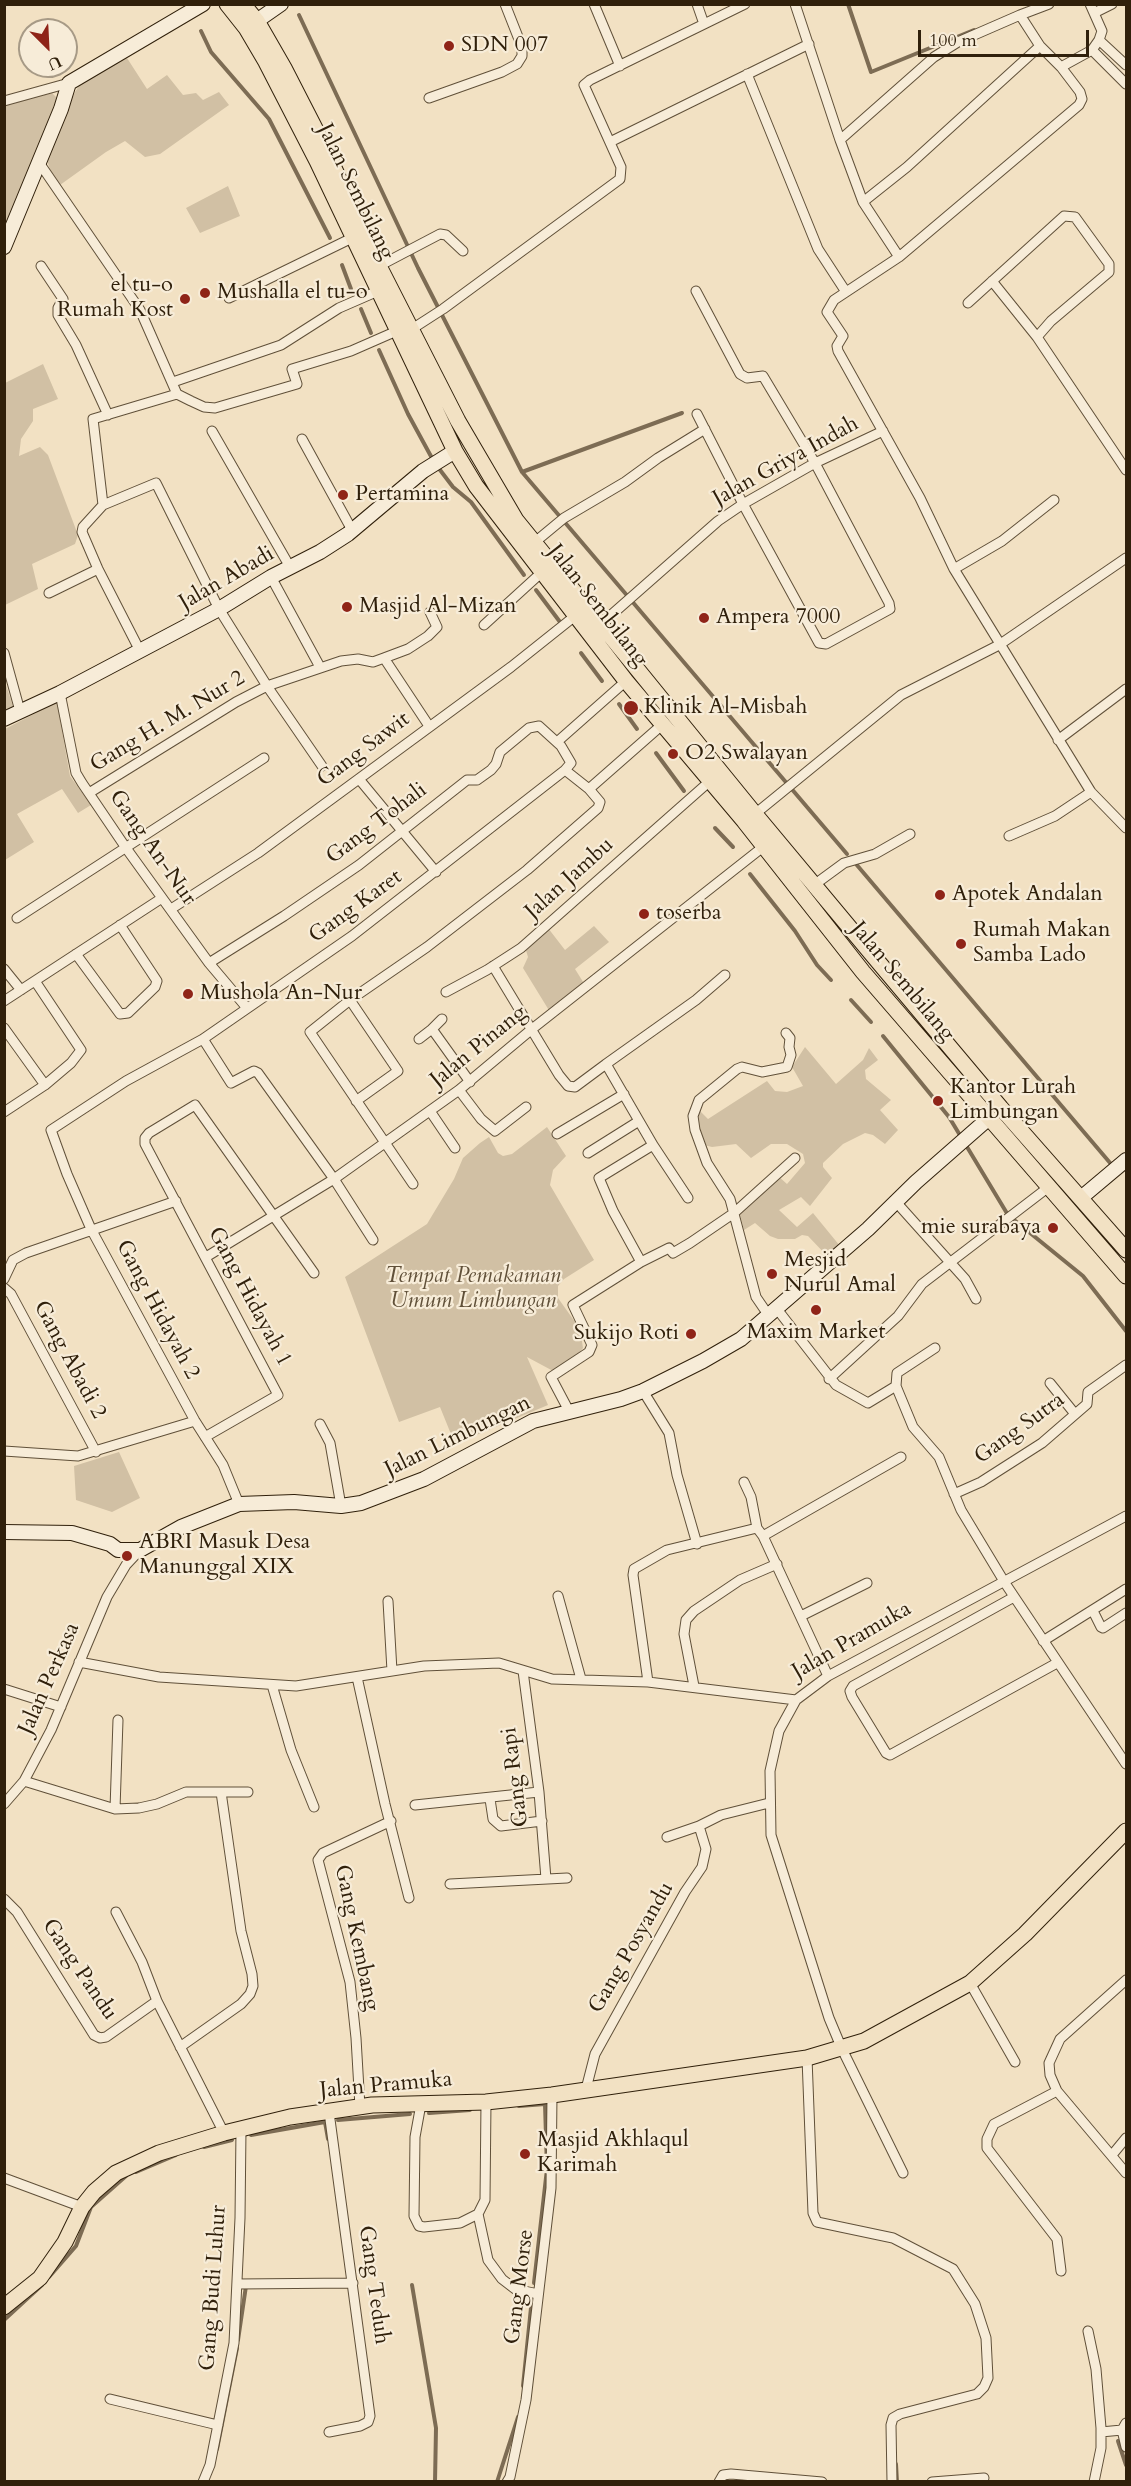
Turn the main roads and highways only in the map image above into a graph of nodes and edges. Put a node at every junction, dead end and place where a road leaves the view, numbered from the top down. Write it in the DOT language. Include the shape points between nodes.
graph roads {
  1 [pos="227,4"];
  2 [pos="243,4"];
  3 [pos="251,25"];
  4 [pos="406,329"];
  5 [pos="1126,1250"];
  6 [pos="1126,1276"];
  7 [pos="1126,1831"];
  8 [pos="4,2307"];
  1 -- 3 [label="main road, Jalan Sembilang"];
  2 -- 3 [label="main road, Jalan Sembilang"];
  3 -- 4 [label="main road, Jalan Sembilang" via="378,291"];
  3 -- 4 [label="main road, Jalan Sembilang" via="284,68 325,148"];
  4 -- 5 [label="main road, Jalan Sembilang" via="516,520 814,885"];
  4 -- 6 [label="main road, Jalan Sembilang" via="450,454 626,681 863,972"];
  7 -- 8 [label="main road, Jalan Pramuka" via="1025,1934 970,1983 864,2041 807,2058 552,2095 360,2107 290,2117 159,2153 116,2173 94,2192 40,2278"];
}
